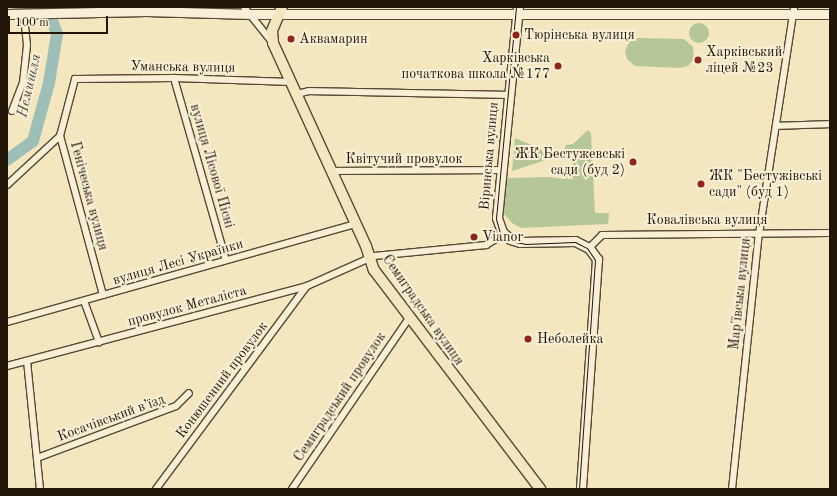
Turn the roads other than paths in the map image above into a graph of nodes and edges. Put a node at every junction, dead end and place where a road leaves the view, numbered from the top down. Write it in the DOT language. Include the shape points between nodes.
graph roads {
  1 [pos="244,7"];
  2 [pos="145,9"];
  3 [pos="280,10"];
  4 [pos="517,11"];
  5 [pos="794,11"];
  6 [pos="23,12"];
  7 [pos="7,14"];
  8 [pos="251,14"];
  9 [pos="830,14"];
  10 [pos="273,43"];
  11 [pos="174,78"];
  12 [pos="75,79"];
  13 [pos="292,82"];
  14 [pos="297,94"];
  15 [pos="509,95"];
  16 [pos="12,111"];
  17 [pos="830,124"];
  18 [pos="776,126"];
  19 [pos="60,136"];
  20 [pos="501,170"];
  21 [pos="331,171"];
  22 [pos="7,185"];
  23 [pos="356,224"];
  24 [pos="830,233"];
  25 [pos="504,234"];
  26 [pos="759,234"];
  27 [pos="589,248"];
  28 [pos="369,258"];
  29 [pos="226,260"];
  30 [pos="307,286"];
  31 [pos="103,296"];
  32 [pos="84,300"];
  33 [pos="409,318"];
  34 [pos="7,322"];
  35 [pos="100,342"];
  36 [pos="27,361"];
  37 [pos="7,366"];
  38 [pos="189,393"];
  39 [pos="37,458"];
  40 [pos="40,489"];
  41 [pos="156,489"];
  42 [pos="292,489"];
  43 [pos="540,489"];
  44 [pos="580,489"];
  45 [pos="732,489"];
  1 -- 8 [label="street, Семиградська вулиця"];
  2 -- 6 [label="main road" via="74,14"];
  2 -- 8 [label="main road"];
  3 -- 4 [label="main road"];
  3 -- 8 [label="main road"];
  3 -- 10 [label="main road" via="272,31"];
  4 -- 5 [label="main road"];
  4 -- 15 [label="main road, Віринська вулиця"];
  5 -- 9 [label="main road"];
  5 -- 18 [label="street, Мар'ївська вулиця"];
  6 -- 7 [label="main road"];
  6 -- 16 [label="street" via="27,45 23,83"];
  8 -- 10 [label="street, Семиградська вулиця"];
  10 -- 13 [label="main road, Семиградська вулиця"];
  11 -- 12 [label="street, Уманська вулиця"];
  11 -- 13 [label="street, Уманська вулиця"];
  11 -- 29 [label="street, вулиця Лісової Пісні"];
  12 -- 19 [label="street, Генічеська вулиця"];
  13 -- 14 [label="main road, Семиградська вулиця"];
  14 -- 15 [label="street" via="309,91"];
  14 -- 21 [label="main road, Семиградська вулиця"];
  15 -- 20 [label="main road, Віринська вулиця"];
  17 -- 18 [label="street"];
  18 -- 26 [label="street, Мар'ївська вулиця"];
  19 -- 22 [label="street"];
  19 -- 31 [label="street, Генічеська вулиця"];
  20 -- 21 [label="street, Квітучий провулок"];
  20 -- 25 [label="main road, Віринська вулиця" via="497,218"];
  21 -- 23 [label="main road, Семиградська вулиця"];
  23 -- 28 [label="main road, Семиградська вулиця"];
  23 -- 29 [label="street, вулиця Лесі Українки"];
  24 -- 26 [label="street, Ковалівська вулиця"];
  25 -- 27 [label="main road" via="520,242 570,240"];
  25 -- 28 [label="street" via="486,245"];
  26 -- 27 [label="street, Ковалівська вулиця" via="602,235"];
  26 -- 45 [label="street, Мар'ївська вулиця"];
  27 -- 44 [label="main road" via="598,266"];
  28 -- 30 [label="street, провулок Металіста"];
  28 -- 33 [label="main road, Семиградська вулиця" via="374,270"];
  29 -- 31 [label="street, вулиця Лесі Українки"];
  30 -- 35 [label="street, провулок Металіста"];
  30 -- 41 [label="street, Конюшенний провулок"];
  31 -- 32 [label="street, вулиця Лесі Українки"];
  32 -- 34 [label="street, вулиця Лесі Українки"];
  32 -- 35 [label="street"];
  33 -- 42 [label="street, Семиградський провулок"];
  33 -- 43 [label="main road, Семиградська вулиця"];
  35 -- 36 [label="street, провулок Металіста"];
  36 -- 37 [label="street, провулок Металіста"];
  36 -- 39 [label="street"];
  38 -- 39 [label="street, Косачівський в’їзд" via="176,406"];
  39 -- 40 [label="street"];
}
